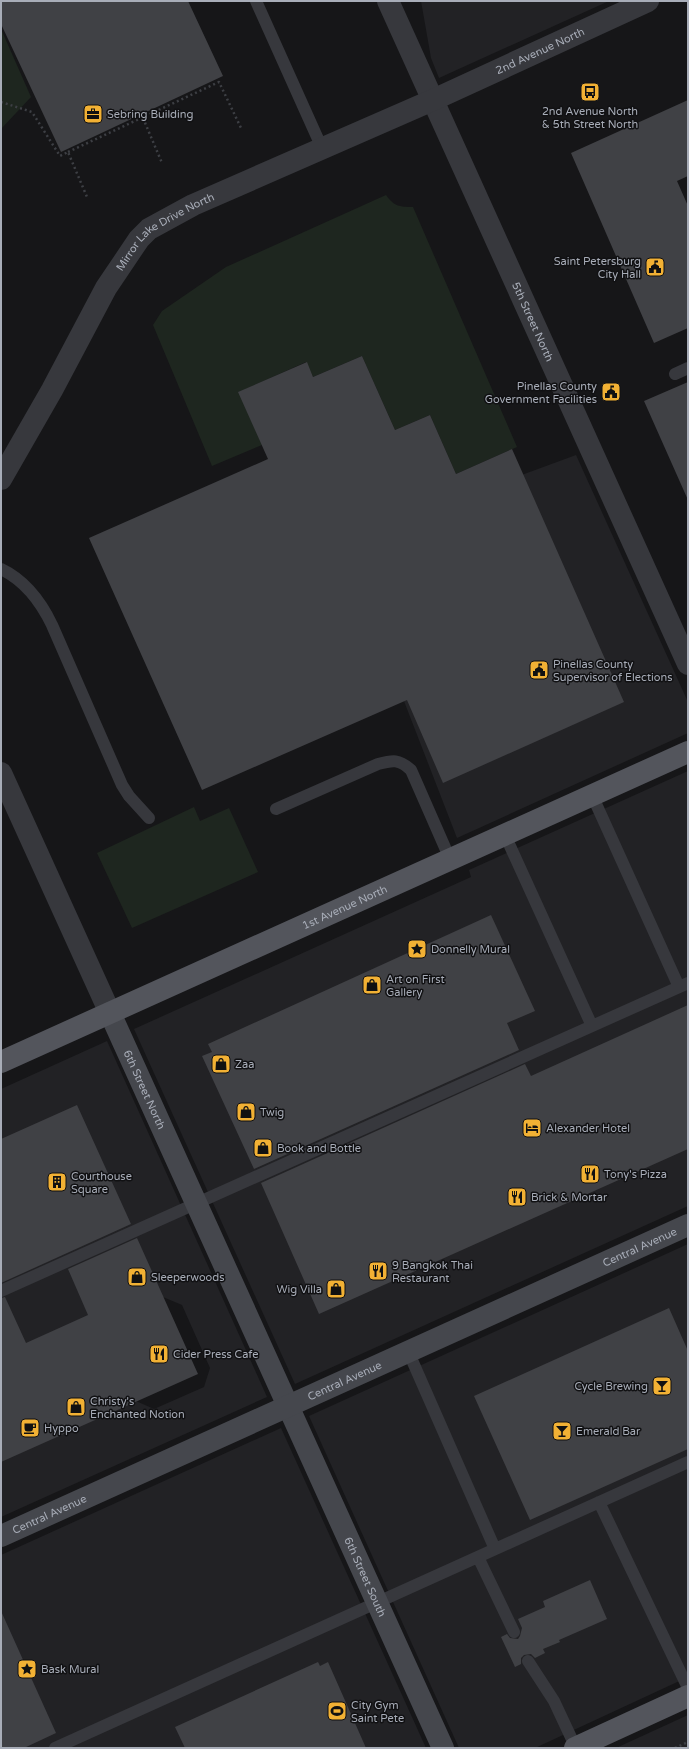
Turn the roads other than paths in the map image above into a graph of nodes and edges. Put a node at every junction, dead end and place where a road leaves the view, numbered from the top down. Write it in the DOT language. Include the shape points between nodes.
graph roads {
  1 [pos="256,1"];
  2 [pos="388,1"];
  3 [pos="648,1"];
  4 [pos="433,100"];
  5 [pos="322,148"];
  6 [pos="688,368"];
  7 [pos="676,374"];
  8 [pos="1,479"];
  9 [pos="1,568"];
  10 [pos="688,664"];
  11 [pos="688,752"];
  12 [pos="1,773"];
  13 [pos="592,795"];
  14 [pos="8,806"];
  15 [pos="276,809"];
  16 [pos="148,818"];
  17 [pos="505,835"];
  18 [pos="450,859"];
  19 [pos="684,985"];
  20 [pos="110,1013"];
  21 [pos="592,1026"];
  22 [pos="1,1062"];
  23 [pos="196,1204"];
  24 [pos="688,1225"];
  25 [pos="1,1291"];
  26 [pos="408,1352"];
  27 [pos="288,1406"];
  28 [pos="688,1462"];
  29 [pos="599,1502"];
  30 [pos="1,1536"];
  31 [pos="495,1549"];
  32 [pos="478,1557"];
  33 [pos="377,1602"];
  34 [pos="514,1632"];
  35 [pos="528,1661"];
  36 [pos="688,1688"];
  37 [pos="688,1696"];
  38 [pos="55,1748"];
  39 [pos="443,1748"];
  40 [pos="576,1748"];
  1 -- 5 [label="lane"];
  2 -- 4 [label="street, 5th Street North"];
  3 -- 4 [label="street, 2nd Avenue North"];
  4 -- 5 [label="street, Mirror Lake Drive North"];
  4 -- 10 [label="street, 5th Street North"];
  5 -- 8 [label="street, Mirror Lake Drive North" via="193,205 148,229 106,288"];
  6 -- 7 [label="lane"];
  9 -- 16 [label="lane" via="21,582 43,608 122,785"];
  11 -- 13 [label="main road, 1st Avenue North"];
  12 -- 14 [label="street, 6th Street North"];
  13 -- 17 [label="main road, 1st Avenue North"];
  13 -- 19 [label="lane"];
  14 -- 20 [label="street, 6th Street North"];
  15 -- 18 [label="lane" via="378,764 391,760 403,763 411,770"];
  17 -- 18 [label="main road, 1st Avenue North"];
  17 -- 21 [label="lane"];
  18 -- 20 [label="main road, 1st Avenue North"];
  19 -- 21 [label="lane"];
  20 -- 22 [label="main road, 1st Avenue North"];
  20 -- 23 [label="street, 6th Street North"];
  21 -- 23 [label="lane"];
  23 -- 25 [label="lane"];
  23 -- 27 [label="street, 6th Street North"];
  24 -- 26 [label="street, Central Avenue"];
  26 -- 27 [label="street, Central Avenue"];
  26 -- 31 [label="lane"];
  27 -- 30 [label="street, Central Avenue"];
  27 -- 33 [label="street, 6th Street South"];
  28 -- 29 [label="lane"];
  29 -- 31 [label="lane"];
  29 -- 36 [label="lane"];
  31 -- 32 [label="lane"];
  32 -- 33 [label="lane"];
  32 -- 34 [label="lane"];
  33 -- 38 [label="lane"];
  33 -- 39 [label="street, 6th Street South"];
  35 -- 40 [label="lane" via="554,1701"];
  37 -- 40 [label="main road"];
}
